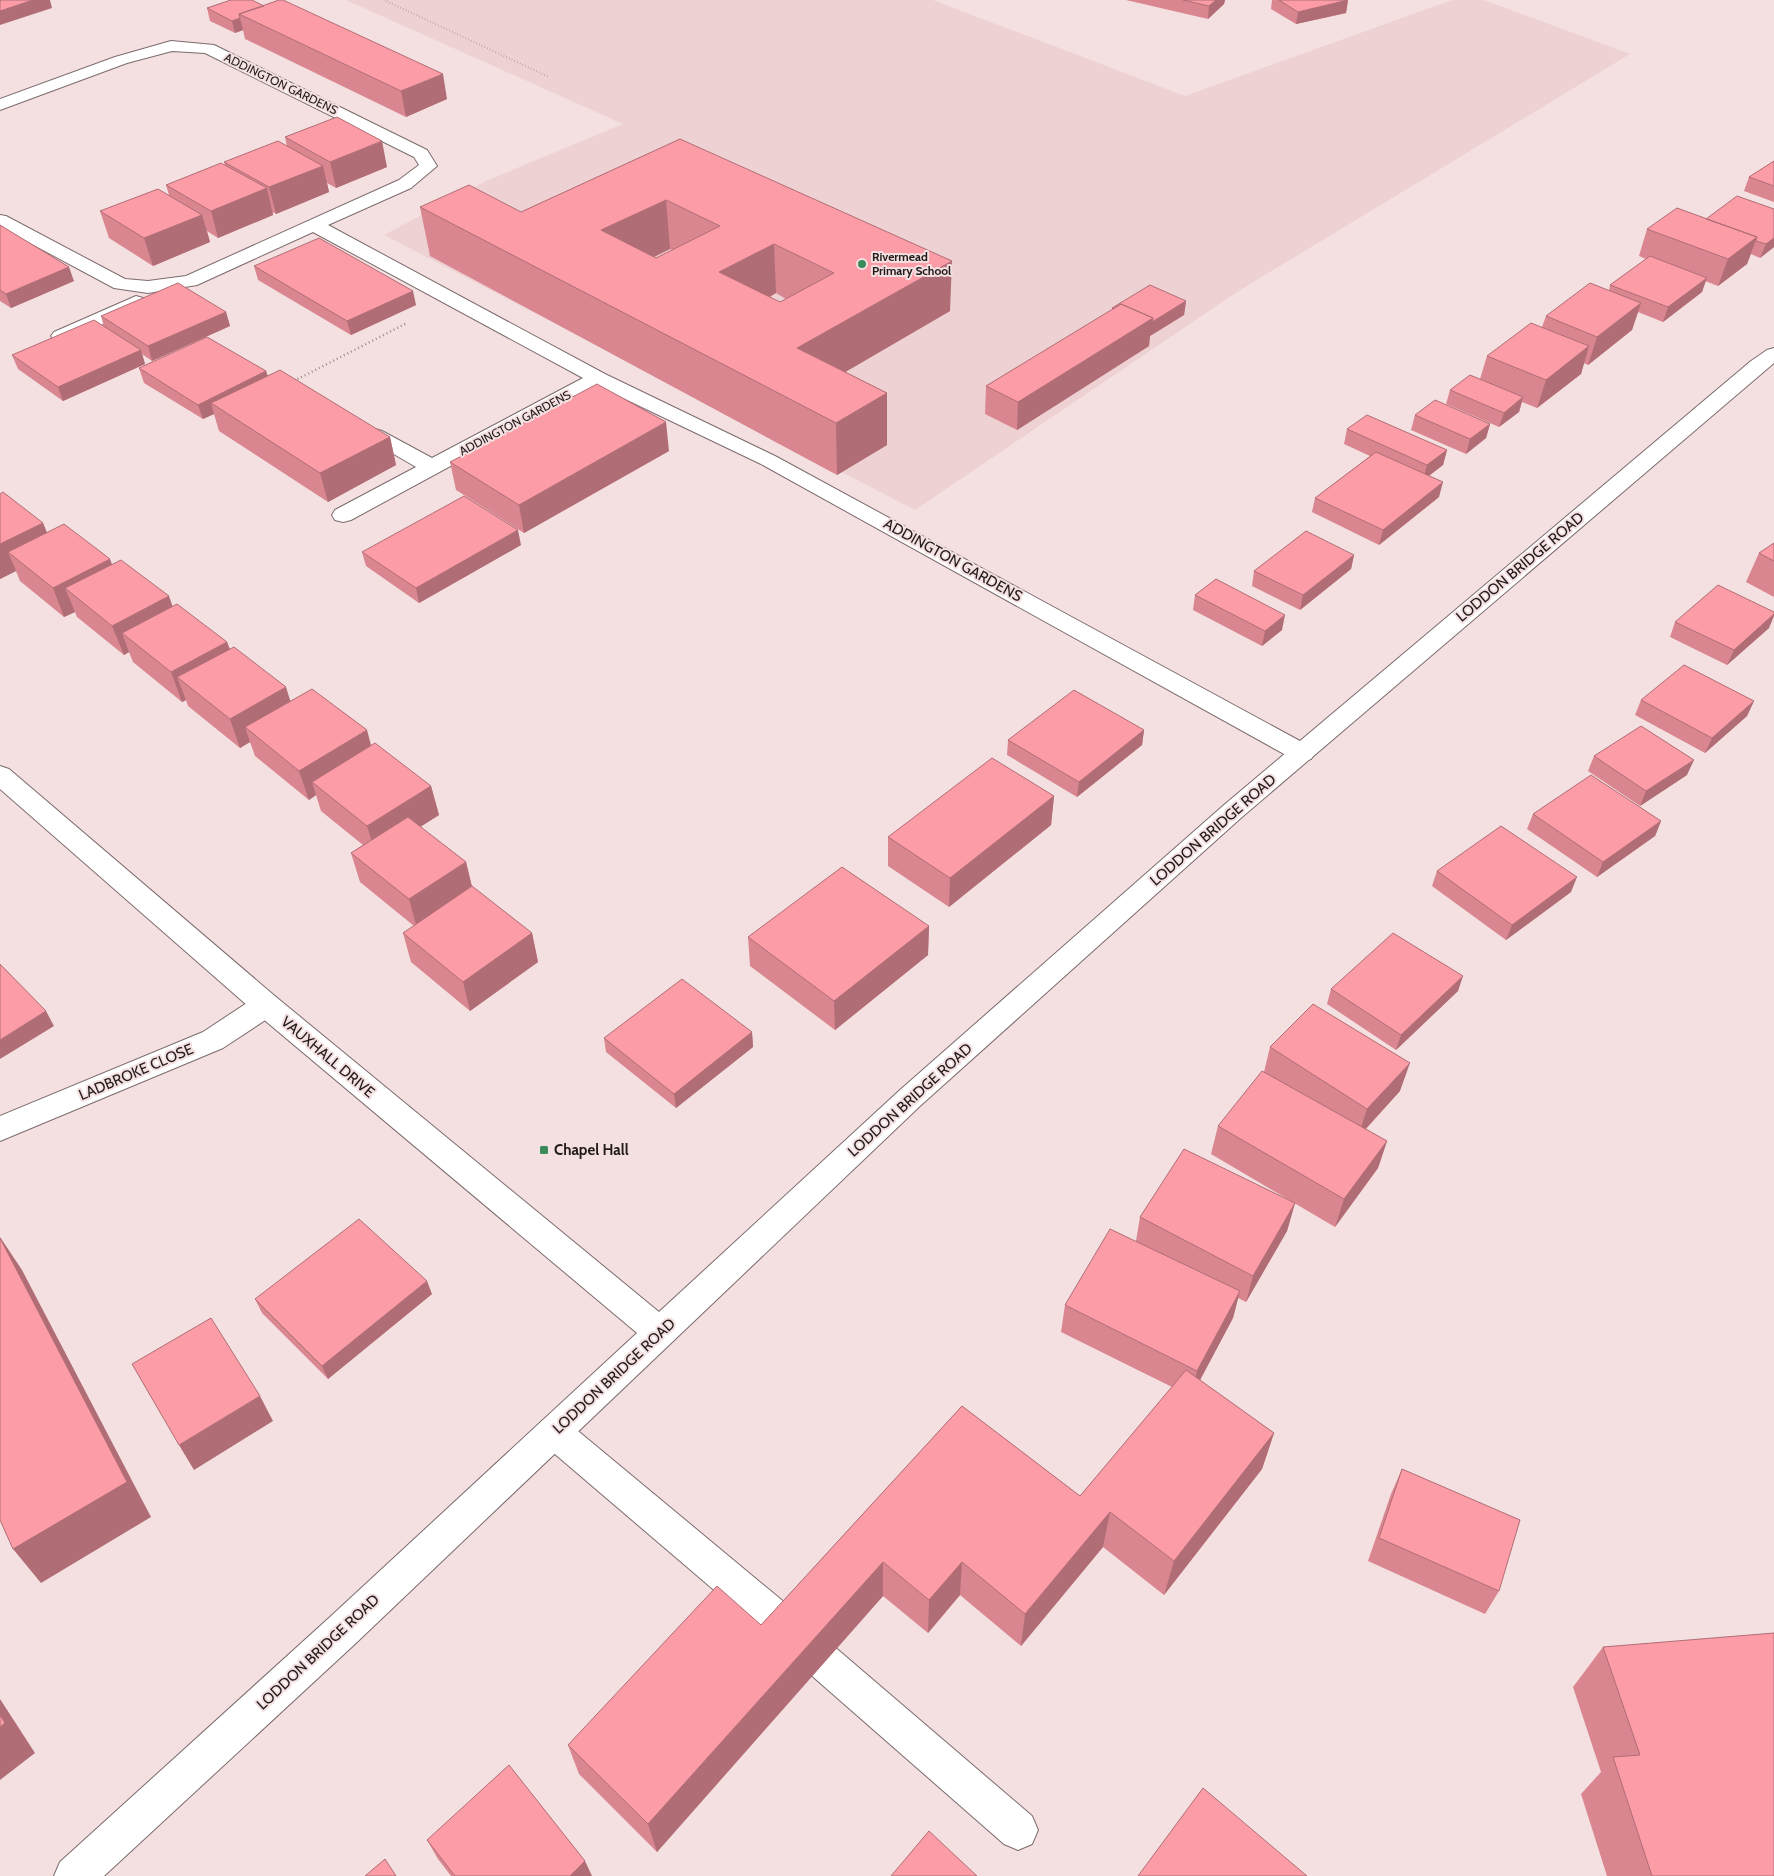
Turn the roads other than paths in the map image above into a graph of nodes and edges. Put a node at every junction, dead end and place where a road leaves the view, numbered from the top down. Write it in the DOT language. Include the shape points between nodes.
graph roads {
  1 [pos="0,105"];
  2 [pos="0,220"];
  3 [pos="314,225"];
  4 [pos="148,287"];
  5 [pos="44,343"];
  6 [pos="1774,354"];
  7 [pos="598,378"];
  8 [pos="375,435"];
  9 [pos="432,467"];
  10 [pos="344,515"];
  11 [pos="1302,753"];
  12 [pos="0,776"];
  13 [pos="266,1005"];
  14 [pos="0,1129"];
  15 [pos="661,1332"];
  16 [pos="554,1432"];
  17 [pos="789,1630"];
  18 [pos="824,1662"];
  19 [pos="1018,1830"];
  20 [pos="74,1876"];
  1 -- 3 [label="street, ADDINGTON GARDENS" via="121,60 171,46 208,48 421,154 428,166 405,184"];
  2 -- 4 [label="street, ADDINGTON GARDENS" via="121,284"];
  3 -- 4 [label="street, ADDINGTON GARDENS" via="190,281"];
  3 -- 7 [label="street, ADDINGTON GARDENS"];
  4 -- 5 [label="street" via="134,304"];
  6 -- 11 [label="street, LODDON BRIDGE ROAD"];
  7 -- 9 [label="street, ADDINGTON GARDENS"];
  7 -- 11 [label="street, ADDINGTON GARDENS" via="768,460"];
  8 -- 9 [label="street"];
  9 -- 10 [label="street, ADDINGTON GARDENS"];
  11 -- 15 [label="street, LODDON BRIDGE ROAD" via="910,1098"];
  12 -- 13 [label="street, VAUXHALL DRIVE"];
  13 -- 14 [label="street, LADBROKE CLOSE" via="213,1040"];
  13 -- 15 [label="street, VAUXHALL DRIVE"];
  15 -- 16 [label="street, LODDON BRIDGE ROAD"];
  16 -- 17 [label="street"];
  16 -- 20 [label="street, LODDON BRIDGE ROAD" via="175,1786"];
  18 -- 19 [label="street"];
}
